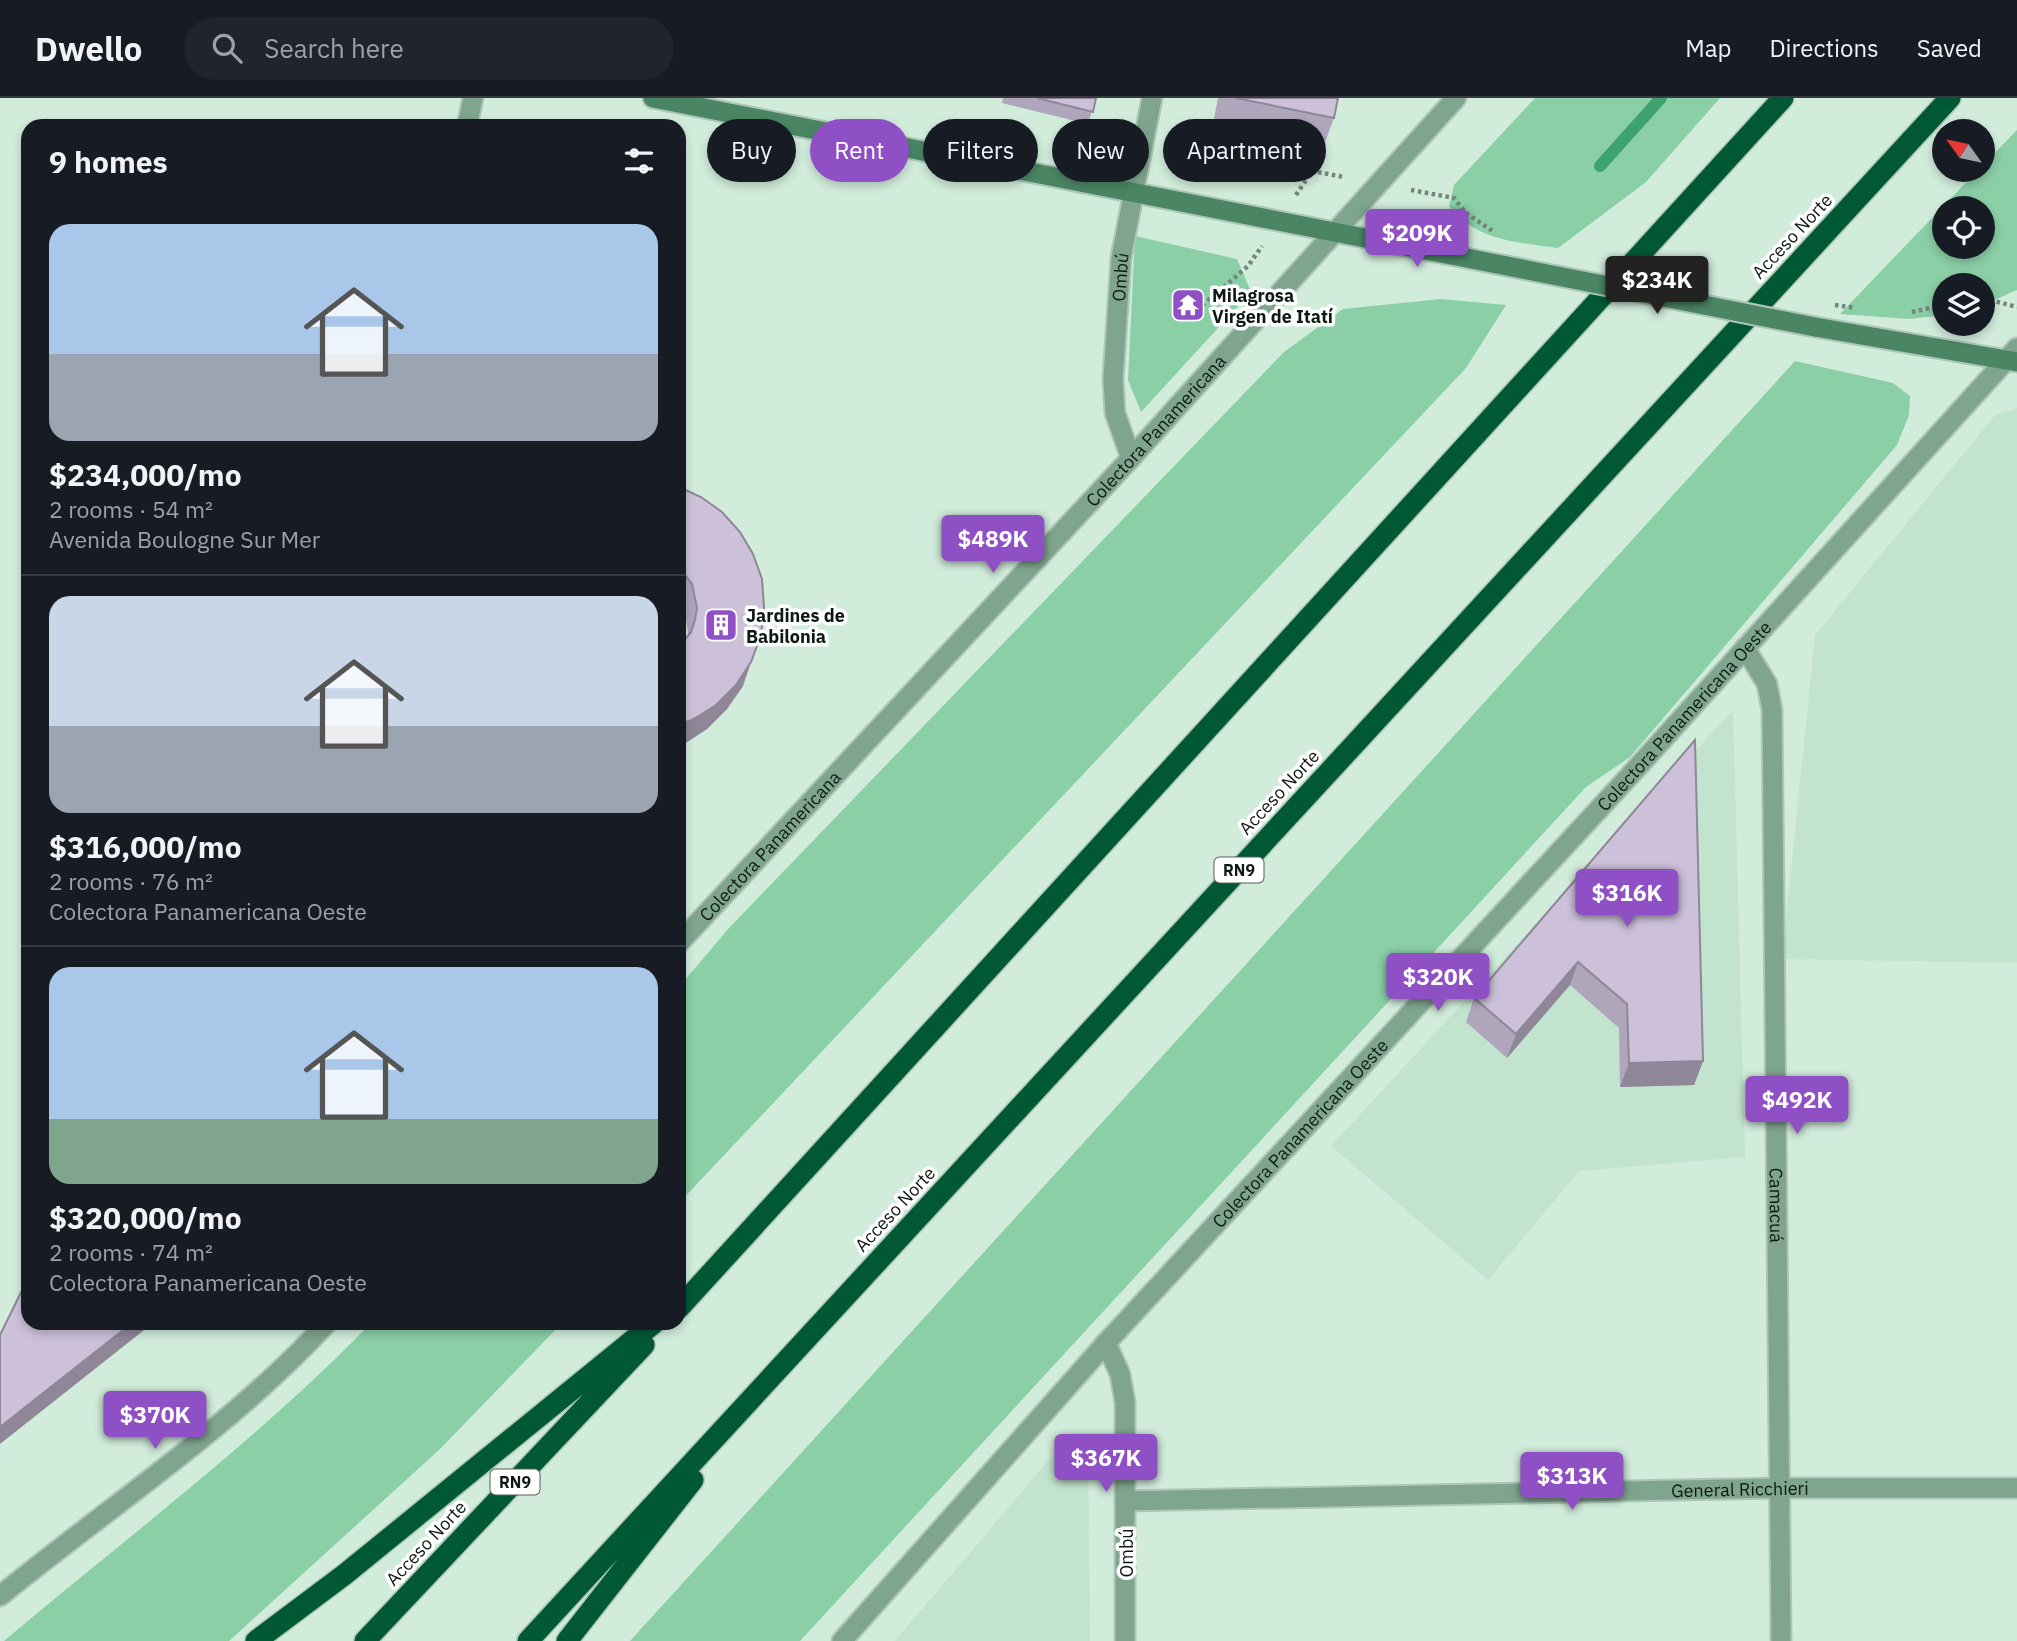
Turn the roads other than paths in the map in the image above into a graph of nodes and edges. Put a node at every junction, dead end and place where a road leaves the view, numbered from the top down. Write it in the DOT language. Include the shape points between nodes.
graph roads {
  1 [pos="473,98"];
  2 [pos="653,98"];
  3 [pos="1152,98"];
  4 [pos="1456,98"];
  5 [pos="1783,98"];
  6 [pos="1950,98"];
  7 [pos="468,119"];
  8 [pos="1134,192"];
  9 [pos="1335,232"];
  10 [pos="2013,357"];
  11 [pos="1131,458"];
  12 [pos="1745,648"];
  13 [pos="686,935"];
  14 [pos="703,1283"];
  15 [pos="686,1296"];
  16 [pos="686,1301"];
  17 [pos="320,1330"];
  18 [pos="644,1330"];
  19 [pos="658,1330"];
  20 [pos="1106,1343"];
  21 [pos="791,1356"];
  22 [pos="1782,1488"];
  23 [pos="2017,1488"];
  24 [pos="1126,1501"];
  25 [pos="0,1596"];
  26 [pos="256,1641"];
  27 [pos="365,1641"];
  28 [pos="528,1641"];
  29 [pos="567,1641"];
  30 [pos="842,1641"];
  31 [pos="1125,1641"];
  32 [pos="1781,1641"];
  1 -- 7 [label="street"];
  2 -- 8 [label="main road"];
  3 -- 8 [label="street, Ombú"];
  4 -- 9 [label="street, Colectora Panamericana"];
  5 -- 14 [label="highway"];
  6 -- 21 [label="highway, Acceso Norte / RN9"];
  8 -- 9 [label="main road"];
  8 -- 11 [label="street, Ombú" via="1121,258 1113,379 1115,413"];
  9 -- 10 [label="main road, bridge" via="1815,327"];
  9 -- 11 [label="street, Colectora Panamericana"];
  10 -- 12 [label="street, Colectora Panamericana Oeste"];
  11 -- 13 [label="street, Colectora Panamericana"];
  12 -- 20 [label="street, Colectora Panamericana Oeste"];
  12 -- 22 [label="street, Camacuá" via="1767,684 1772,710"];
  14 -- 15 [label="highway"];
  14 -- 16 [label="highway"];
  17 -- 25 [label="street" via="233,1412 139,1491"];
  18 -- 26 [label="highway"];
  19 -- 27 [label="highway, Acceso Norte / RN9"];
  20 -- 24 [label="street, Ombú" via="1120,1374 1125,1402"];
  20 -- 30 [label="street, Colectora Panamericana Oeste"];
  21 -- 28 [label="highway, Acceso Norte / RN9"];
  21 -- 29 [label="highway"];
  22 -- 23 [label="street, General Ricchieri"];
  22 -- 24 [label="street, General Ricchieri"];
  22 -- 32 [label="street, Camacuá"];
  24 -- 31 [label="street, Ombú"];
}
